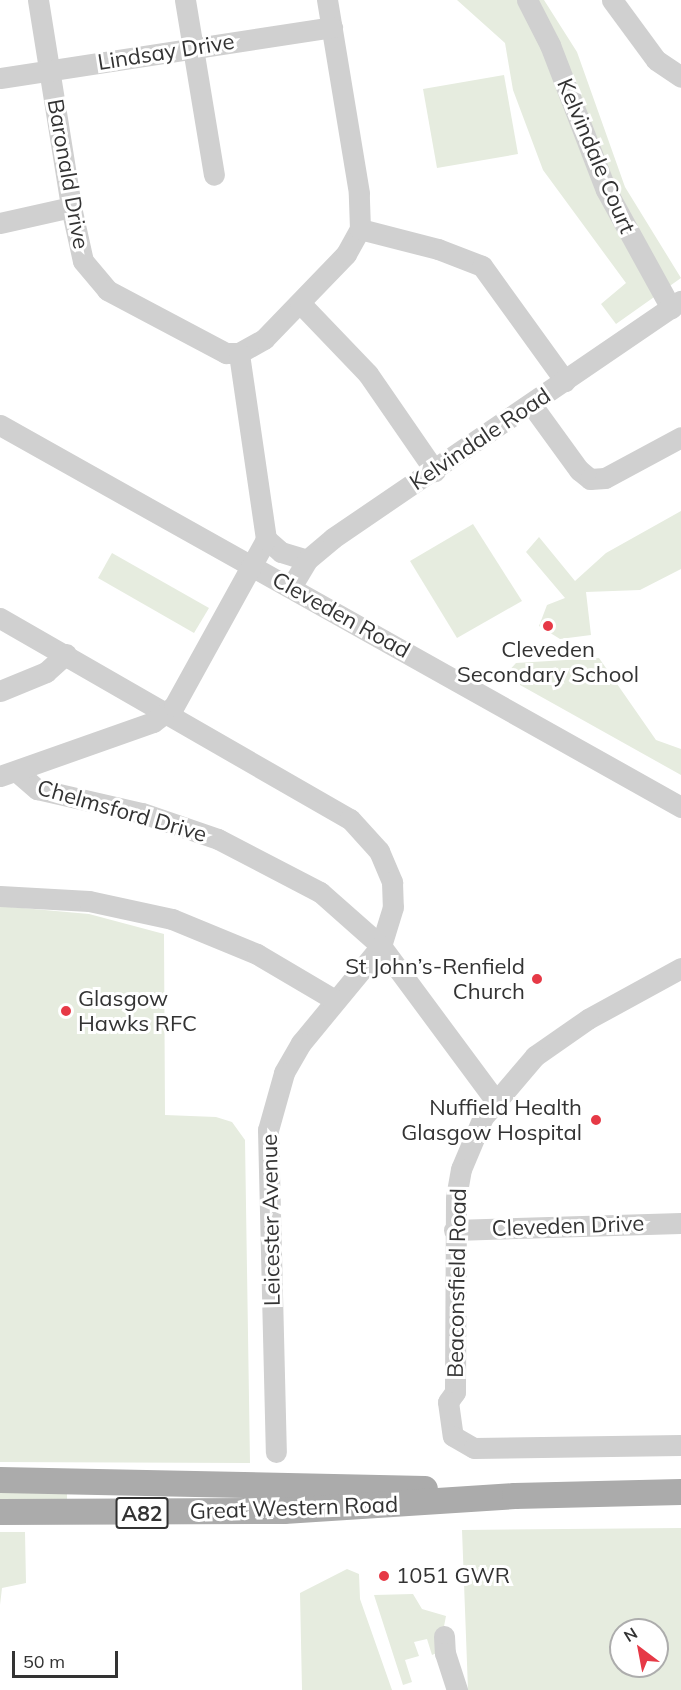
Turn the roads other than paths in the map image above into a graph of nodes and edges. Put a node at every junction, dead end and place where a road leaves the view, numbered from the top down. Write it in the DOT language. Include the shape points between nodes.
graph roads {
  1 [pos="39,0"];
  2 [pos="185,0"];
  3 [pos="327,0"];
  4 [pos="527,0"];
  5 [pos="612,0"];
  6 [pos="332,27"];
  7 [pos="192,47"];
  8 [pos="50,70"];
  9 [pos="681,77"];
  10 [pos="0,78"];
  11 [pos="214,175"];
  12 [pos="70,207"];
  13 [pos="0,223"];
  14 [pos="360,229"];
  15 [pos="300,303"];
  16 [pos="676,305"];
  17 [pos="239,353"];
  18 [pos="565,381"];
  19 [pos="531,404"];
  20 [pos="0,425"];
  21 [pos="681,437"];
  22 [pos="435,471"];
  23 [pos="266,539"];
  24 [pos="307,560"];
  25 [pos="251,566"];
  26 [pos="291,587"];
  27 [pos="0,618"];
  28 [pos="66,654"];
  29 [pos="0,690"];
  30 [pos="168,712"];
  31 [pos="8,774"];
  32 [pos="681,807"];
  33 [pos="0,896"];
  34 [pos="381,945"];
  35 [pos="681,968"];
  36 [pos="333,999"];
  37 [pos="495,1100"];
  38 [pos="681,1223"];
  39 [pos="454,1230"];
  40 [pos="681,1445"];
  41 [pos="276,1452"];
  42 [pos="0,1480"];
  43 [pos="681,1492"];
  44 [pos="515,1496"];
  45 [pos="0,1512"];
  46 [pos="444,1636"];
  47 [pos="457,1690"];
  1 -- 8 [label="street, Baronald Drive"];
  2 -- 7 [label="street"];
  3 -- 6 [label="street"];
  4 -- 16 [label="street, Kelvindale Court" via="550,45 606,190"];
  5 -- 9 [label="street" via="656,60"];
  6 -- 7 [label="street, Lindsay Drive"];
  6 -- 14 [label="street" via="359,193"];
  7 -- 8 [label="street, Lindsay Drive"];
  7 -- 11 [label="street"];
  8 -- 10 [label="street, Lindsay Drive"];
  8 -- 12 [label="street, Baronald Drive"];
  12 -- 13 [label="street"];
  12 -- 17 [label="street, Baronald Drive" via="77,245 99,283 213,348"];
  14 -- 15 [label="street" via="346,254"];
  14 -- 18 [label="street" via="438,249 482,266"];
  15 -- 17 [label="street" via="264,339"];
  15 -- 22 [label="street" via="368,374"];
  16 -- 18 [label="street, Kelvindale Road"];
  17 -- 23 [label="street"];
  18 -- 19 [label="street, Kelvindale Road"];
  19 -- 21 [label="street" via="579,470 590,479 605,478"];
  19 -- 22 [label="street, Kelvindale Road"];
  20 -- 25 [label="street, Cleveden Road"];
  22 -- 24 [label="street, Kelvindale Road" via="333,538"];
  23 -- 24 [label="street" via="281,552"];
  23 -- 25 [label="street"];
  24 -- 26 [label="street, Kelvindale Road"];
  25 -- 26 [label="street, Cleveden Road"];
  25 -- 30 [label="street"];
  26 -- 32 [label="street, Cleveden Road"];
  27 -- 28 [label="street, Leicester Avenue"];
  28 -- 29 [label="street" via="46,672"];
  28 -- 30 [label="street, Leicester Avenue"];
  30 -- 31 [label="street" via="153,722"];
  30 -- 34 [label="street, Leicester Avenue" via="337,811 362,830 383,860 394,892"];
  31 -- 34 [label="street, Chelmsford Drive" via="37,789 142,813 224,842 320,892"];
  33 -- 36 [label="street" via="89,901 172,919 257,954"];
  34 -- 36 [label="street, Leicester Avenue"];
  34 -- 37 [label="street, Chelmsford Drive"];
  35 -- 37 [label="street, Beaconsfield Road" via="558,1038 535,1056"];
  36 -- 41 [label="street, Leicester Avenue" via="284,1074 268,1130"];
  37 -- 39 [label="street, Beaconsfield Road" via="472,1138 461,1169"];
  38 -- 39 [label="street, Cleveden Drive"];
  39 -- 40 [label="street, Beaconsfield Road" via="455,1392 448,1402 451,1430 463,1445"];
  42 -- 44 [label="main road, Great Western Road / A82" via="371,1485"];
  43 -- 44 [label="main road, Great Western Road / A82"];
  44 -- 45 [label="main road, Great Western Road / A82" via="284,1510"];
  46 -- 47 [label="street" via="445,1653"];
}
